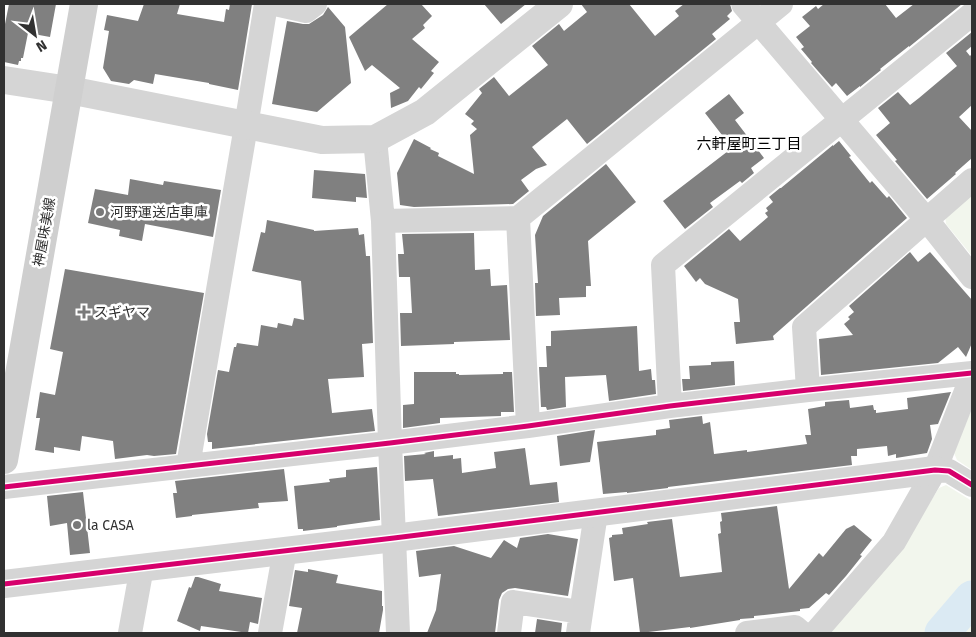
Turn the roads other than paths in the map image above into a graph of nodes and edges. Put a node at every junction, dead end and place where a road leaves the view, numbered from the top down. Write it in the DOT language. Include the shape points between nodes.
graph roads {
  1 [pos="84,4"];
  2 [pos="266,4"];
  3 [pos="275,4"];
  4 [pos="314,4"];
  5 [pos="559,4"];
  6 [pos="743,4"];
  7 [pos="781,4"];
  8 [pos="972,14"];
  9 [pos="758,22"];
  10 [pos="4,80"];
  11 [pos="69,90"];
  12 [pos="841,119"];
  13 [pos="246,126"];
  14 [pos="375,139"];
  15 [pos="972,180"];
  16 [pos="518,218"];
  17 [pos="927,220"];
  18 [pos="383,221"];
  19 [pos="972,277"];
  20 [pos="972,374"];
  21 [pos="808,390"];
  22 [pos="670,406"];
  23 [pos="528,426"];
  24 [pos="390,443"];
  25 [pos="4,460"];
  26 [pos="188,466"];
  27 [pos="942,471"];
  28 [pos="972,486"];
  29 [pos="4,487"];
  30 [pos="596,513"];
  31 [pos="394,538"];
  32 [pos="285,550"];
  33 [pos="142,567"];
  34 [pos="4,584"];
  35 [pos="580,622"];
  36 [pos="130,633"];
  37 [pos="270,633"];
  38 [pos="398,633"];
  39 [pos="508,633"];
  40 [pos="747,633"];
  41 [pos="802,633"];
  42 [pos="816,633"];
  1 -- 11 [label="main road, 神屋味美線"];
  2 -- 13 [label="street"];
  3 -- 4 [label="street" via="306,11"];
  5 -- 14 [label="street" via="425,112"];
  6 -- 9 [label="street"];
  7 -- 9 [label="street"];
  8 -- 12 [label="street"];
  9 -- 12 [label="street"];
  9 -- 16 [label="street"];
  10 -- 11 [label="street"];
  11 -- 13 [label="street"];
  11 -- 25 [label="main road, 神屋味美線"];
  12 -- 17 [label="street"];
  12 -- 22 [label="street" via="663,265"];
  13 -- 14 [label="street" via="322,140"];
  13 -- 26 [label="street"];
  14 -- 18 [label="street"];
  15 -- 17 [label="street"];
  16 -- 18 [label="street"];
  16 -- 23 [label="street"];
  17 -- 19 [label="street"];
  17 -- 21 [label="street" via="804,327"];
  18 -- 24 [label="street"];
  20 -- 21 [label="street"];
  20 -- 27 [label="street"];
  21 -- 22 [label="street"];
  22 -- 23 [label="street"];
  23 -- 24 [label="street"];
  24 -- 26 [label="street"];
  24 -- 31 [label="street"];
  26 -- 29 [label="street"];
  27 -- 28 [label="street"];
  27 -- 30 [label="street"];
  27 -- 42 [label="street" via="894,542"];
  30 -- 31 [label="street"];
  30 -- 35 [label="street"];
  31 -- 32 [label="street"];
  31 -- 38 [label="street"];
  32 -- 33 [label="street"];
  32 -- 37 [label="street"];
  33 -- 34 [label="street"];
  33 -- 36 [label="street"];
  35 -- 39 [label="street" via="513,602"];
  40 -- 41 [label="street" via="795,627"];
}
